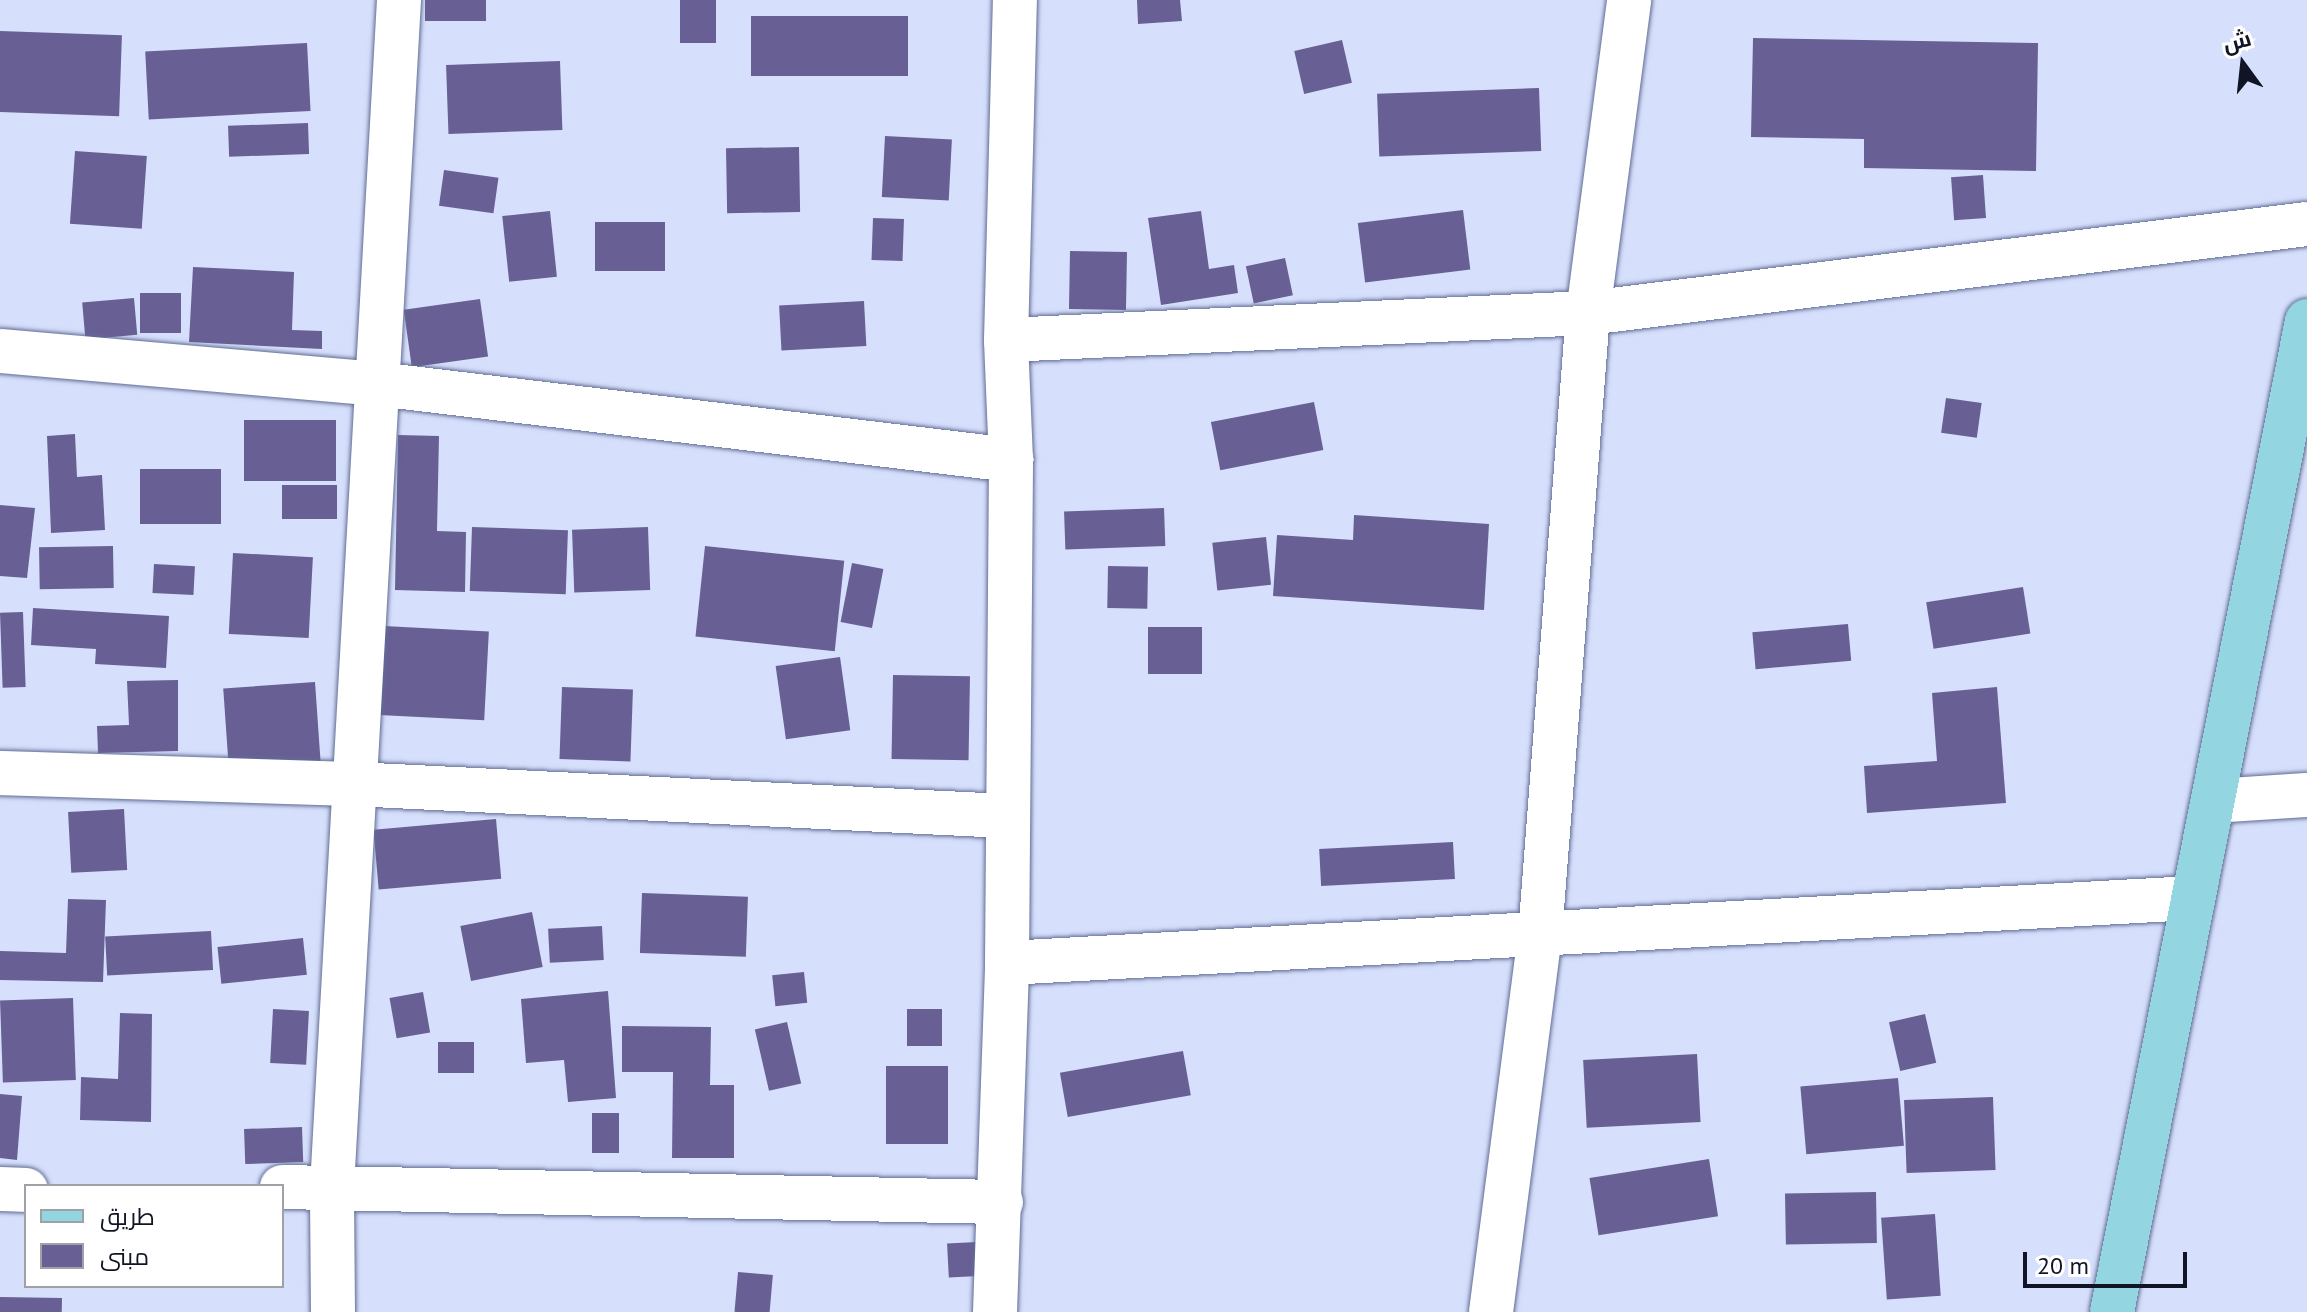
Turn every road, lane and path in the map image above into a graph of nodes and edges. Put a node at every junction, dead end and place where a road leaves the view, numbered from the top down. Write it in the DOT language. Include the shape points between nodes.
graph roads {
  1 [pos="399,0"];
  2 [pos="1015,0"];
  3 [pos="1629,0"];
  4 [pos="2307,224"];
  5 [pos="1588,313"];
  6 [pos="2307,321"];
  7 [pos="1006,340"];
  8 [pos="0,351"];
  9 [pos="378,384"];
  10 [pos="1011,460"];
  11 [pos="0,773"];
  12 [pos="353,784"];
  13 [pos="2307,795"];
  14 [pos="2214,801"];
  15 [pos="1005,816"];
  16 [pos="2193,898"];
  17 [pos="1540,935"];
  18 [pos="1007,963"];
  19 [pos="284,1187"];
  20 [pos="332,1187"];
  21 [pos="0,1189"];
  22 [pos="24,1190"];
  23 [pos="1001,1202"];
  24 [pos="333,1312"];
  25 [pos="995,1312"];
  26 [pos="1491,1312"];
  27 [pos="2112,1312"];
  1 -- 9 [label="street"];
  2 -- 7 [label="street"];
  3 -- 5 [label="street"];
  4 -- 5 [label="street"];
  5 -- 7 [label="street"];
  5 -- 17 [label="street"];
  6 -- 14 [label="main road"];
  7 -- 10 [label="street"];
  8 -- 9 [label="street"];
  9 -- 10 [label="street"];
  9 -- 12 [label="street"];
  10 -- 15 [label="street"];
  11 -- 12 [label="street"];
  12 -- 15 [label="street"];
  12 -- 20 [label="street"];
  13 -- 14 [label="street"];
  14 -- 16 [label="main road"];
  15 -- 18 [label="street"];
  16 -- 17 [label="street"];
  16 -- 27 [label="main road"];
  17 -- 18 [label="street"];
  17 -- 26 [label="street"];
  18 -- 23 [label="street"];
  19 -- 20 [label="street"];
  20 -- 23 [label="street"];
  20 -- 24 [label="street"];
  21 -- 22 [label="street"];
  23 -- 25 [label="street"];
}
